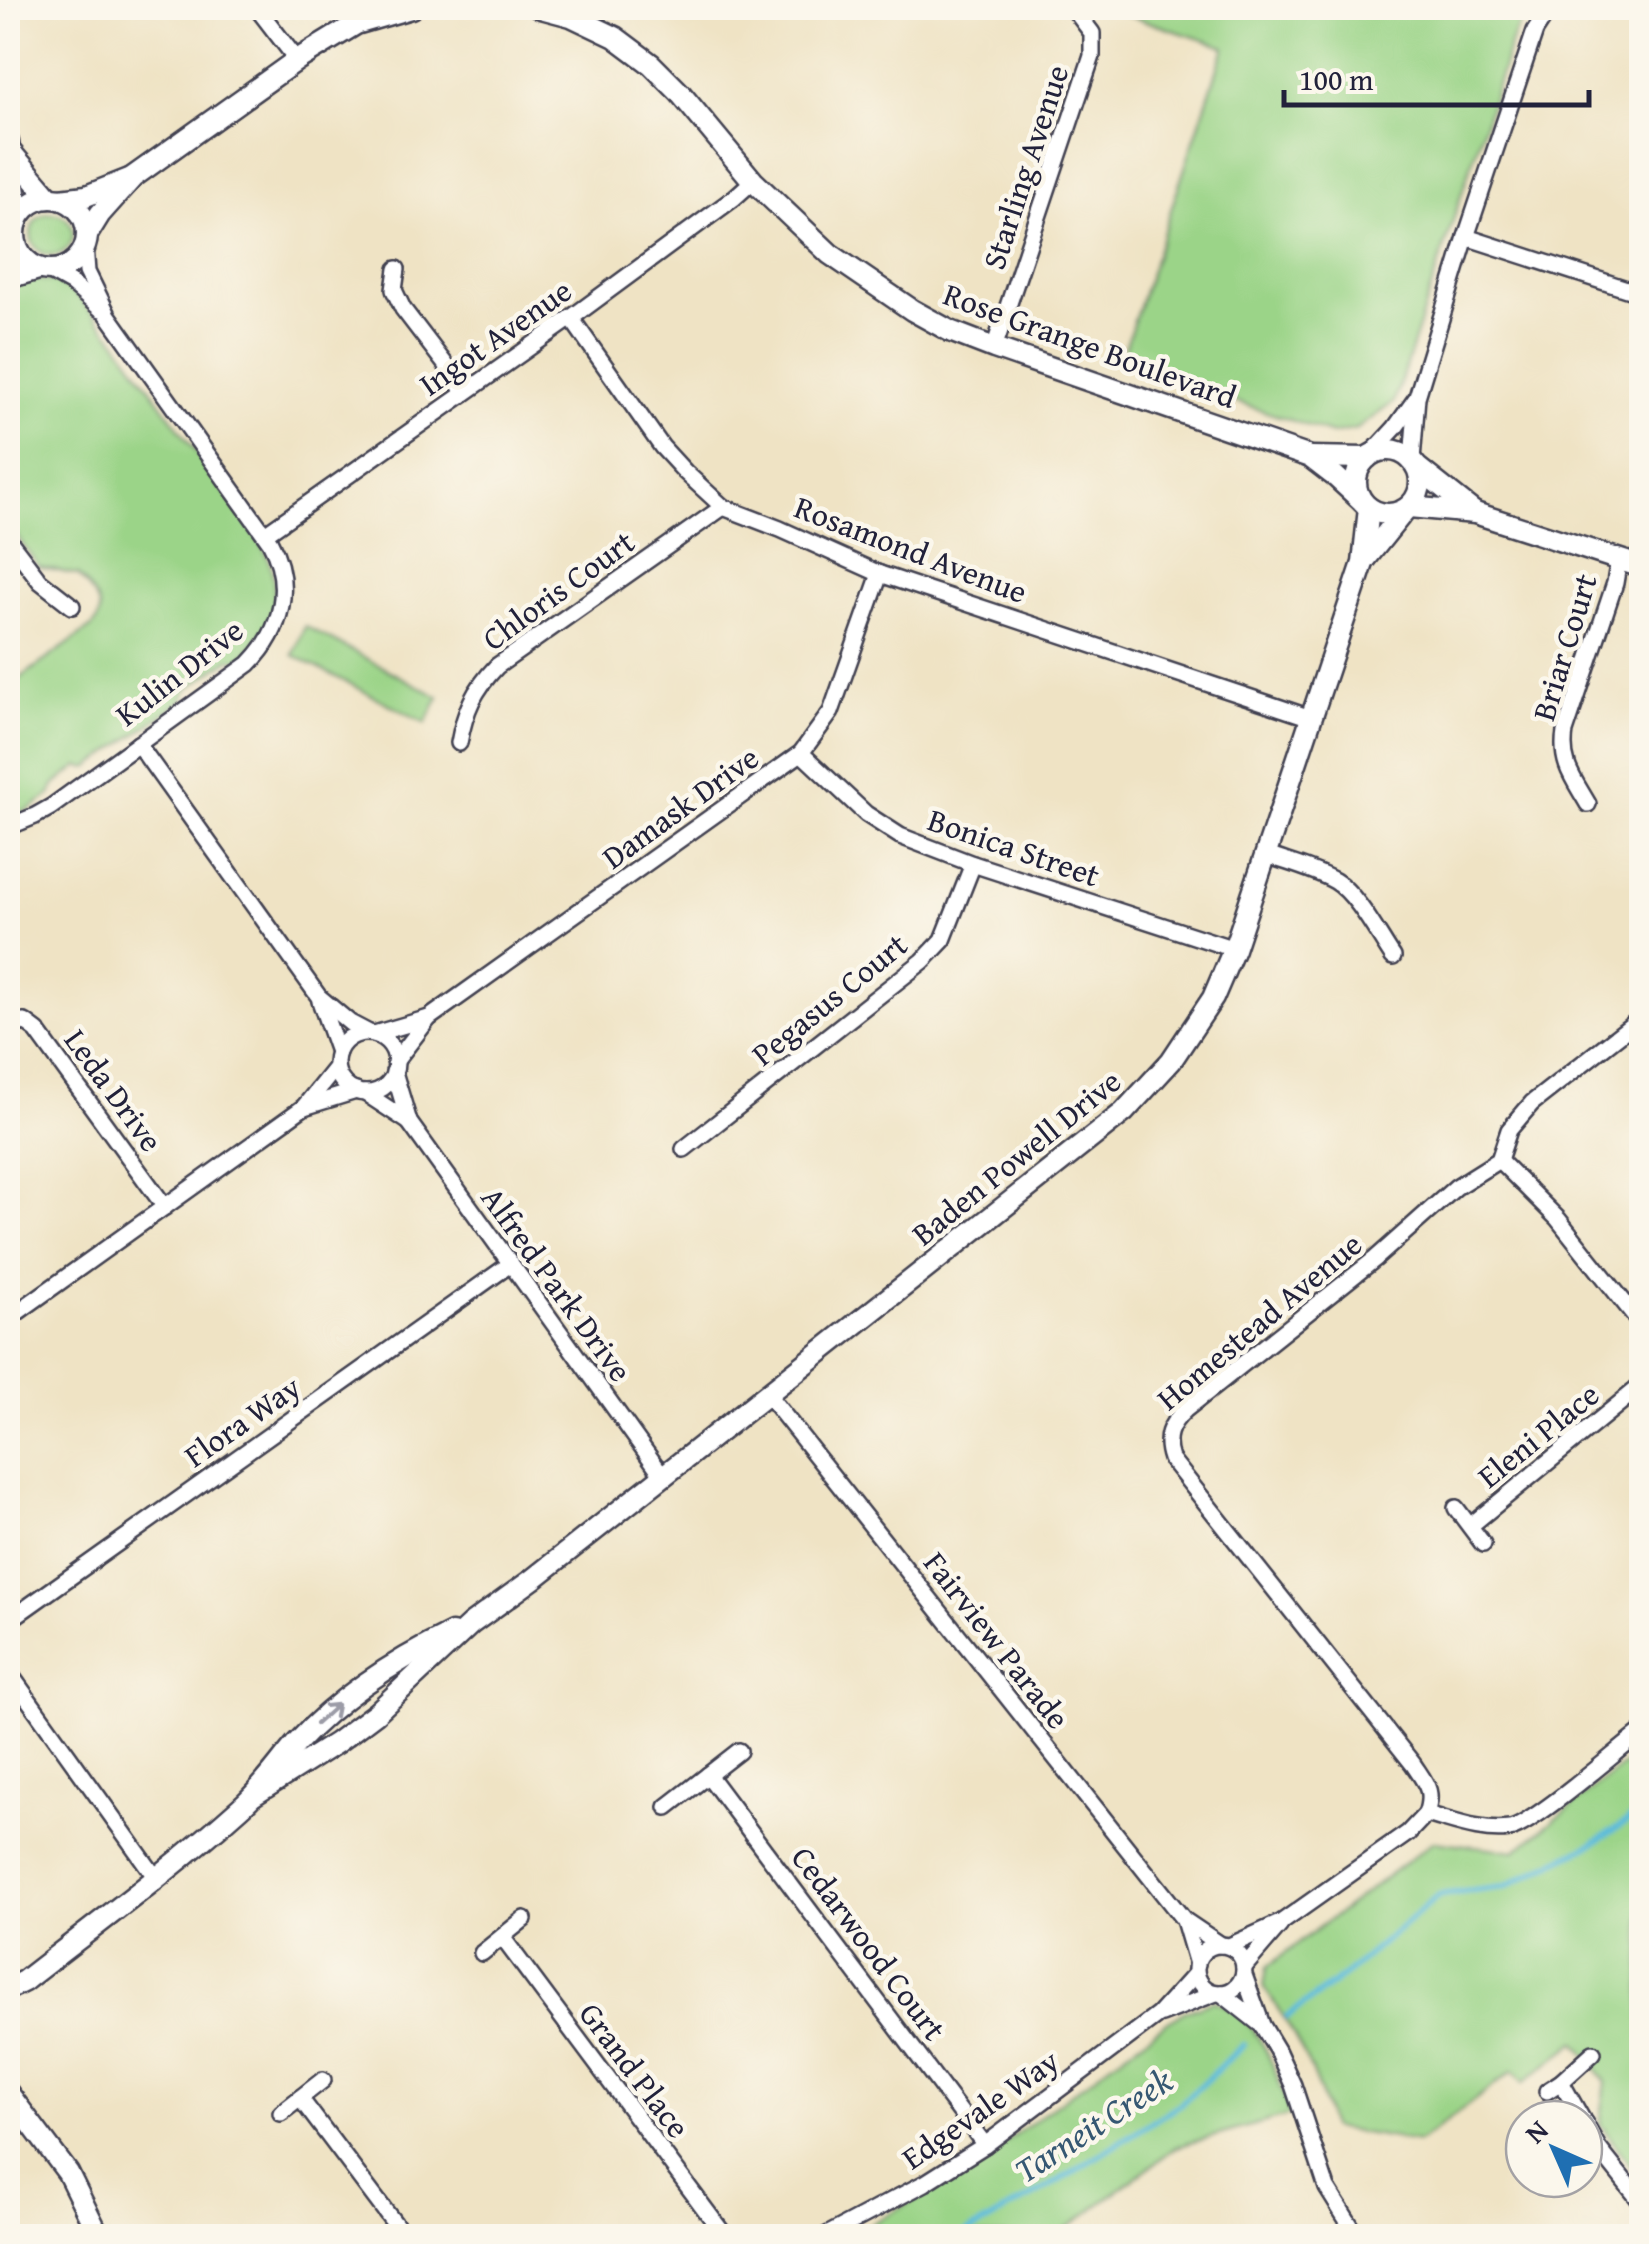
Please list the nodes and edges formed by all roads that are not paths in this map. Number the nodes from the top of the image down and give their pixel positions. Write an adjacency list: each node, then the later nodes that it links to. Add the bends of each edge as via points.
1 (257, 8): 6 (street)
2 (411, 8): 6 (street, via 356,24)
3 (541, 8): 9 (street, Rose Grange Boulevard, via 616,37 651,64)
4 (1073, 8): 20 (street, Starling Avenue, via 1092,33 1092,56)
5 (1550, 8): 12 (street, via 1535,32)
6 (297, 60): 8 (street)
7 (8, 146): 10 (street); 11 (street)
8 (133, 177): 10 (street, via 86,196); 13 (street)
9 (753, 180): 19 (street, Ingot Avenue); 20 (street, Rose Grange Boulevard, via 830,254 912,310)
10 (55, 199): 11 (street, via 30,205); 13 (street, via 80,212)
11 (13, 232): 15 (street, via 20,253)
12 (1466, 237): 17 (street); 22 (street)
13 (86, 240): 15 (street, via 70,264); 18 (street, Kulin Drive, via 87,272)
14 (397, 269): 21 (street, via 394,290 403,309)
15 (43, 270): 16 (street); 18 (street, Kulin Drive)
16 (8, 278)
17 (1642, 294)
18 (108, 315): 30 (street, Kulin Drive)
19 (571, 318): 21 (street, Ingot Avenue); 27 (street, Rosamond Avenue, via 662,447)
20 (994, 348): 24 (street, Rose Grange Boulevard)
21 (464, 393): 30 (street, Ingot Avenue)
22 (1417, 397): 23 (street); 25 (street)
23 (1368, 456): 24 (street, Rose Grange Boulevard); 25 (street, via 1396,450); 26 (street, via 1356,478)
24 (1310, 457): 26 (street, Rose Grange Boulevard)
25 (1415, 463): 28 (street, via 1421,484); 29 (street)
26 (1365, 505): 28 (street, via 1383,514); 33 (street, Baden Powell Drive)
27 (723, 506): 35 (street, Rosamond Avenue); 38 (street, Chloris Court, via 497,666 476,688)
28 (1407, 508): 29 (street); 33 (street, Baden Powell Drive)
29 (1475, 513): 32 (street)
30 (265, 534): 39 (street, Kulin Drive, via 283,588 269,640 250,664)
31 (8, 539): 36 (street, via 29,569)
32 (1620, 559): 34 (street); 41 (street, Briar Court, via 1562,748)
33 (1363, 562): 37 (street, Baden Powell Drive)
34 (1642, 567)
35 (880, 574): 37 (street, Rosamond Avenue); 40 (street, Damask Drive, via 830,712)
36 (72, 606)
37 (1311, 718): 43 (street, Baden Powell Drive)
38 (458, 743)
39 (138, 744): 42 (street, Kulin Drive, via 51,806); 47 (street)
40 (801, 754): 44 (street, Bonica Street, via 900,836); 49 (street, Damask Drive)
41 (1588, 804)
42 (8, 826)
43 (1266, 855): 45 (street, Baden Powell Drive); 46 (street, via 1339,882)
44 (973, 864): 45 (street, Bonica Street); 57 (street, Pegasus Court, via 943,940 923,961)
45 (1234, 949): 64 (street, Baden Powell Drive, via 1182,1045 1124,1112)
46 (1394, 957)
47 (319, 997): 51 (street); 52 (street)
48 (1642, 1017): 58 (street, via 1532,1103 1509,1130)
49 (429, 1018): 51 (street, Damask Drive); 53 (street, Damask Drive)
50 (8, 1022): 59 (street, Leda Drive, via 25,1022 37,1031)
51 (371, 1034): 52 (street, via 350,1038); 53 (street, via 389,1044)
52 (337, 1059): 54 (street, via 343,1082); 55 (street)
53 (395, 1067): 54 (street, via 383,1087); 56 (street, Alfred Park Drive)
54 (361, 1092): 55 (street); 56 (street, Alfred Park Drive)
55 (304, 1107): 59 (street)
56 (409, 1122): 60 (street, Alfred Park Drive)
57 (684, 1149)
58 (1499, 1160): 62 (street, via 1558,1219); 79 (street, Homestead Avenue, via 1456,1187 1185,1410 1168,1432 1171,1459 1421,1776 1429,1788)
59 (165, 1207): 61 (street)
60 (509, 1265): 65 (street, Alfred Park Drive); 69 (street, Flora Way)
61 (8, 1319)
62 (1642, 1325)
63 (1642, 1386): 67 (street, Eleni Place)
64 (768, 1395): 65 (street, Baden Powell Drive); 82 (street, Fairview Parade)
65 (663, 1476): 70 (street, Baden Powell Drive)
66 (1456, 1508): 67 (street, Eleni Place)
67 (1470, 1526): 68 (street, Eleni Place)
68 (1483, 1544)
69 (8, 1621)
70 (472, 1624): 72 (street, Baden Powell Drive); 73 (street, Baden Powell Drive)
71 (8, 1672): 80 (street)
72 (357, 1689): 73 (street); 77 (street, Baden Powell Drive, one-way to 72, via 297,1743)
73 (376, 1713): 77 (street, Baden Powell Drive)
74 (1642, 1732): 79 (street, via 1513,1828 1480,1829)
75 (740, 1751): 76 (street)
76 (708, 1775): 78 (street); 102 (street, Cedarwood Court)
77 (254, 1795): 80 (street, Baden Powell Drive)
78 (667, 1807)
79 (1426, 1814): 83 (street)
80 (156, 1878): 89 (street, Baden Powell Drive)
81 (524, 1919): 84 (street)
82 (1184, 1920): 85 (street, Fairview Parade); 87 (street, Fairview Parade)
83 (1282, 1922): 85 (street); 88 (street)
84 (502, 1937): 86 (street); 107 (street, Grand Place)
85 (1225, 1946): 87 (street, via 1205,1950); 88 (street, via 1239,1954)
86 (482, 1953)
87 (1196, 1968): 90 (street, via 1203,1986); 92 (street, Edgevale Way)
88 (1244, 1971): 90 (street, via 1235,1988); 93 (street)
89 (16, 1985): 91 (street, Baden Powell Drive)
90 (1218, 1993): 92 (street, Edgevale Way); 93 (street)
91 (8, 2002)
92 (1158, 2016): 102 (street, Edgevale Way)
93 (1262, 2026): 109 (street, via 1293,2085 1327,2188)
94 (1593, 2053): 96 (street)
95 (322, 2080): 99 (street)
96 (1561, 2082): 97 (street); 100 (street)
97 (1547, 2091)
98 (8, 2093): 105 (street, via 68,2174)
99 (300, 2098): 101 (street); 106 (street)
100 (1571, 2099)
101 (280, 2113)
102 (985, 2145): 108 (street, Edgevale Way)
103 (1604, 2155): 104 (street)
104 (1642, 2202)
105 (99, 2236)
106 (404, 2236)
107 (725, 2236)
108 (825, 2236)
109 (1357, 2236)

